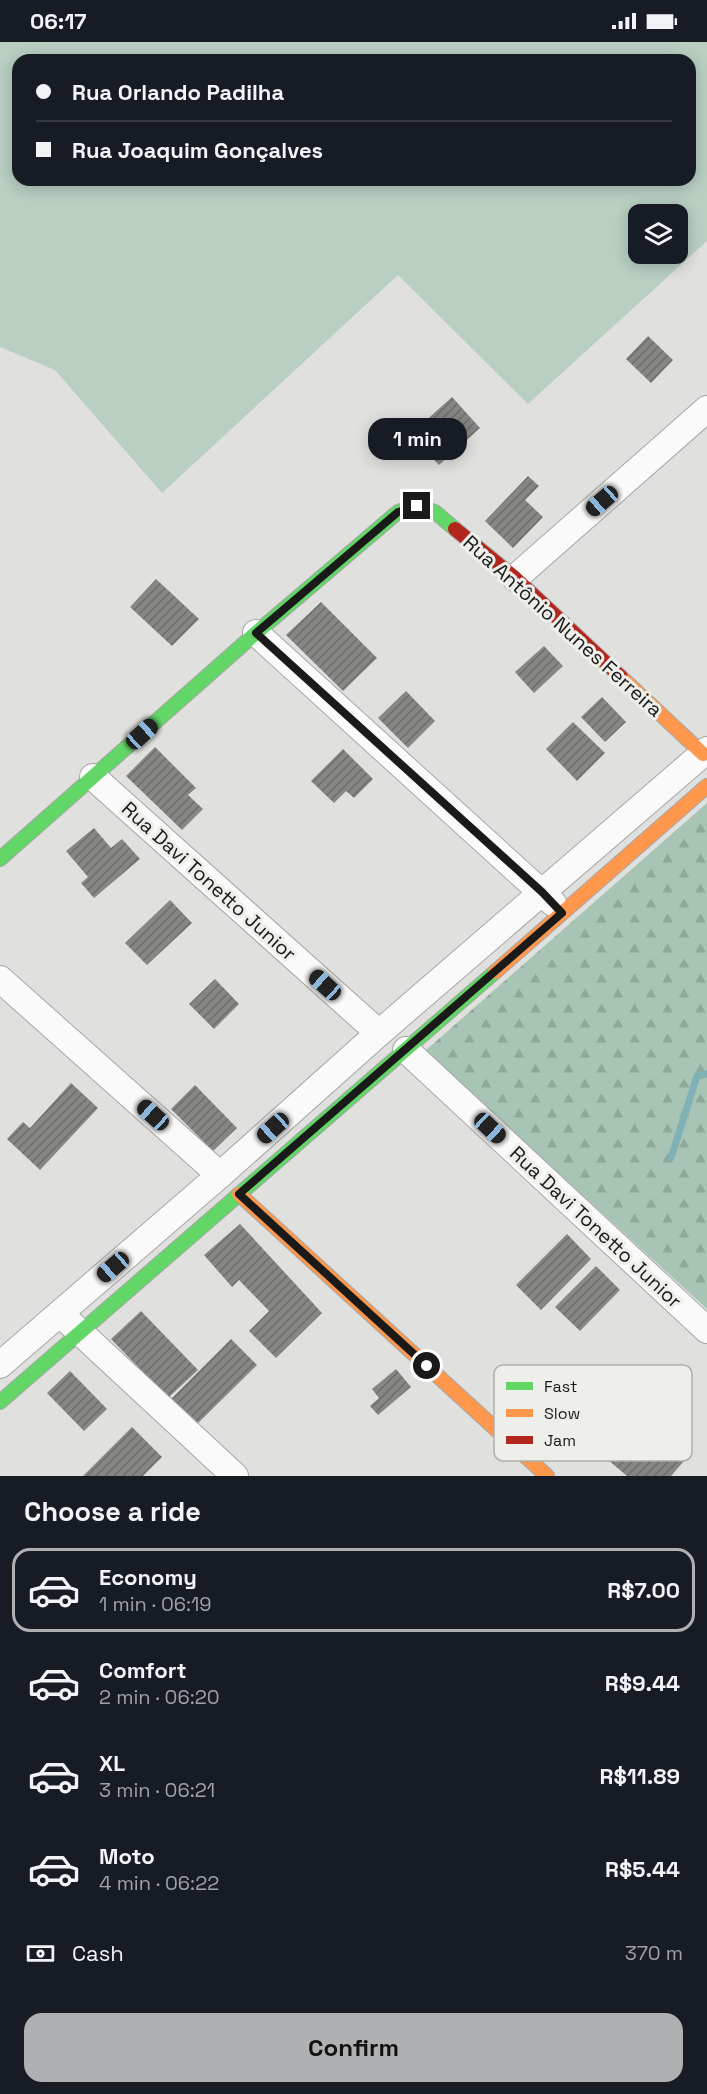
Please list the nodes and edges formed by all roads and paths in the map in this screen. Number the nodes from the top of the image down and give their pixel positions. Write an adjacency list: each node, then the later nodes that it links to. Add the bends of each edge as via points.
1 (707, 409): 2 (street)
2 (515, 578): 3 (street, Rua Antônio Nunes Ferreira, via 435,512 417,506 398,512); 4 (street, Rua Antônio Nunes Ferreira)
3 (256, 633): 5 (street); 8 (street)
4 (705, 752): 8 (street)
5 (93, 777): 7 (street); 11 (street, Rua Davi Tonetto Junior)
6 (707, 786): 9 (street)
7 (0, 860)
8 (542, 892): 9 (street); 11 (street)
9 (562, 913): 12 (street)
10 (0, 979): 13 (street)
11 (379, 1033): 13 (street)
12 (406, 1050): 14 (street); 16 (street, Rua Davi Tonetto Junior)
13 (220, 1175): 15 (street)
14 (239, 1194): 17 (street); 20 (street)
15 (60, 1312): 17 (street); 18 (street)
16 (707, 1330)
17 (80, 1332): 19 (street); 22 (street)
18 (0, 1365)
19 (0, 1402)
20 (494, 1427)
21 (531, 1461): 23 (street)
22 (235, 1476)
23 (547, 1476)

